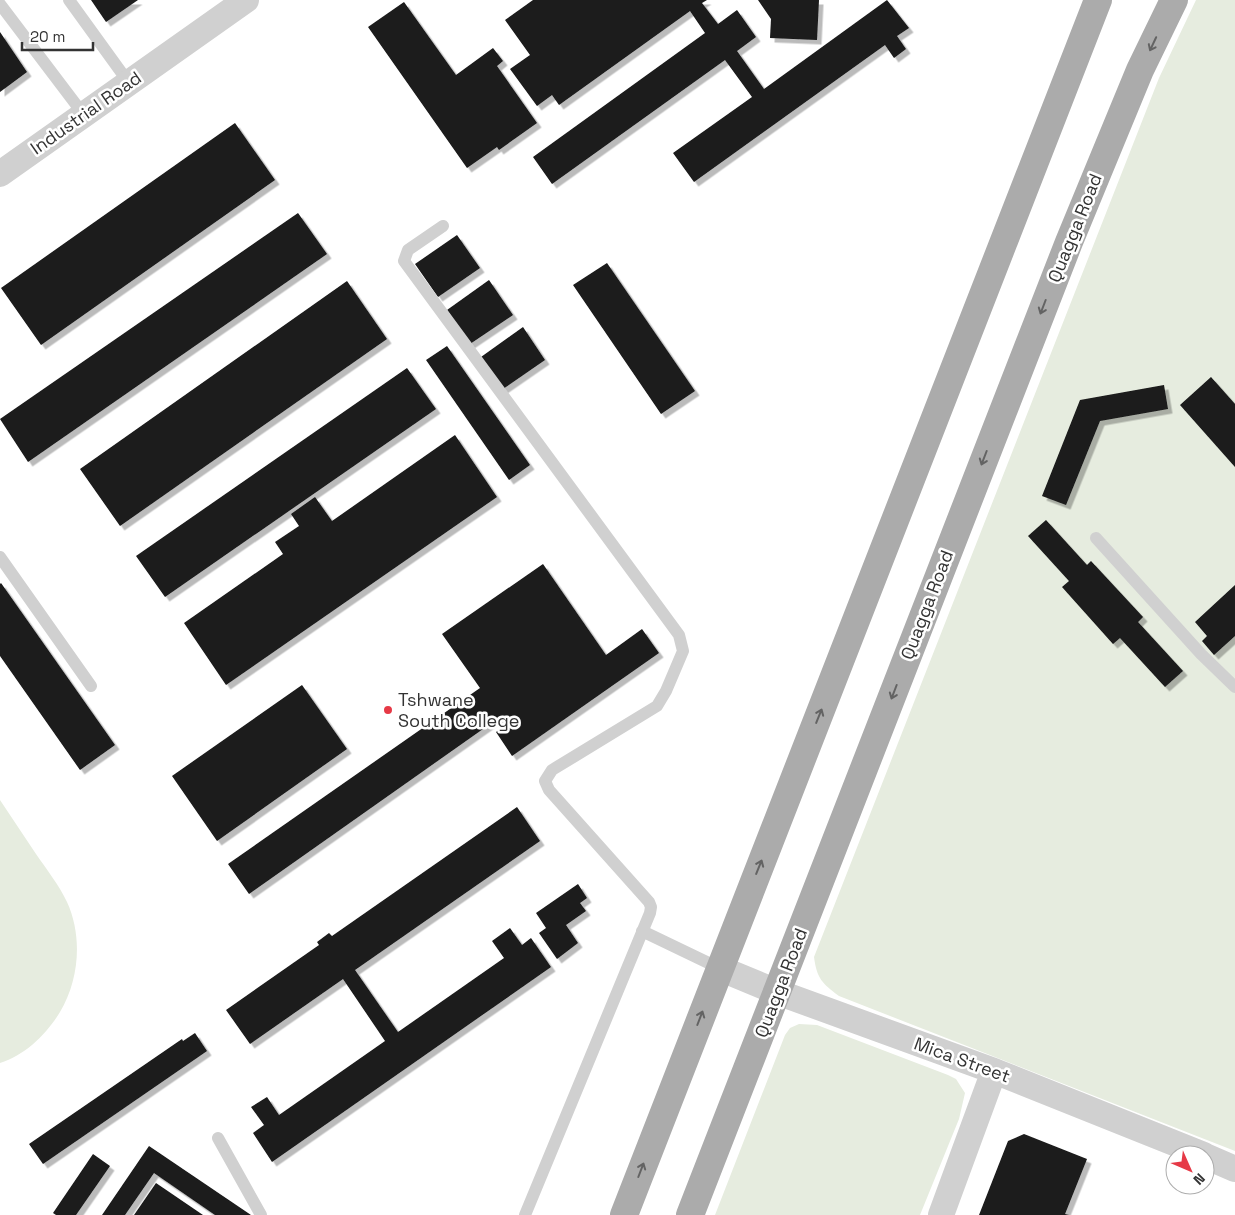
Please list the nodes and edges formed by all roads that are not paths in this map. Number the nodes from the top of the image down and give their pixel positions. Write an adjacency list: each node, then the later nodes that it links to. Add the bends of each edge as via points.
1 (69, 0): 6 (lane)
2 (246, 0): 6 (street, Industrial Road)
3 (1098, 0): 15 (main road, one-way to 3)
4 (1174, 0): 16 (main road, Quagga Road, one-way to 16, via 1140,70 1069,242)
5 (0, 4): 7 (lane)
6 (129, 83): 7 (street, Industrial Road)
7 (84, 114): 8 (street, Industrial Road)
8 (0, 174)
9 (443, 226): 14 (lane, via 408,250 404,261 679,635 683,651 657,706 552,770 545,781 549,790 649,902 650,913)
10 (1096, 538): 13 (lane)
11 (0, 556): 12 (lane)
12 (91, 686)
13 (1235, 687)
14 (642, 931): 15 (lane); 23 (lane)
15 (719, 968): 16 (street, Mica Street); 24 (main road, one-way to 15)
16 (778, 992): 17 (street, Mica Street); 25 (main road, Quagga Road)
17 (994, 1071): 19 (street, Mica Street); 26 (street)
18 (218, 1138): 22 (lane)
19 (1179, 1145)
20 (1215, 1160): 21 (street, Mica Street)
21 (1235, 1169)
22 (261, 1215)
23 (525, 1215)
24 (624, 1215)
25 (690, 1215)
26 (941, 1215)

